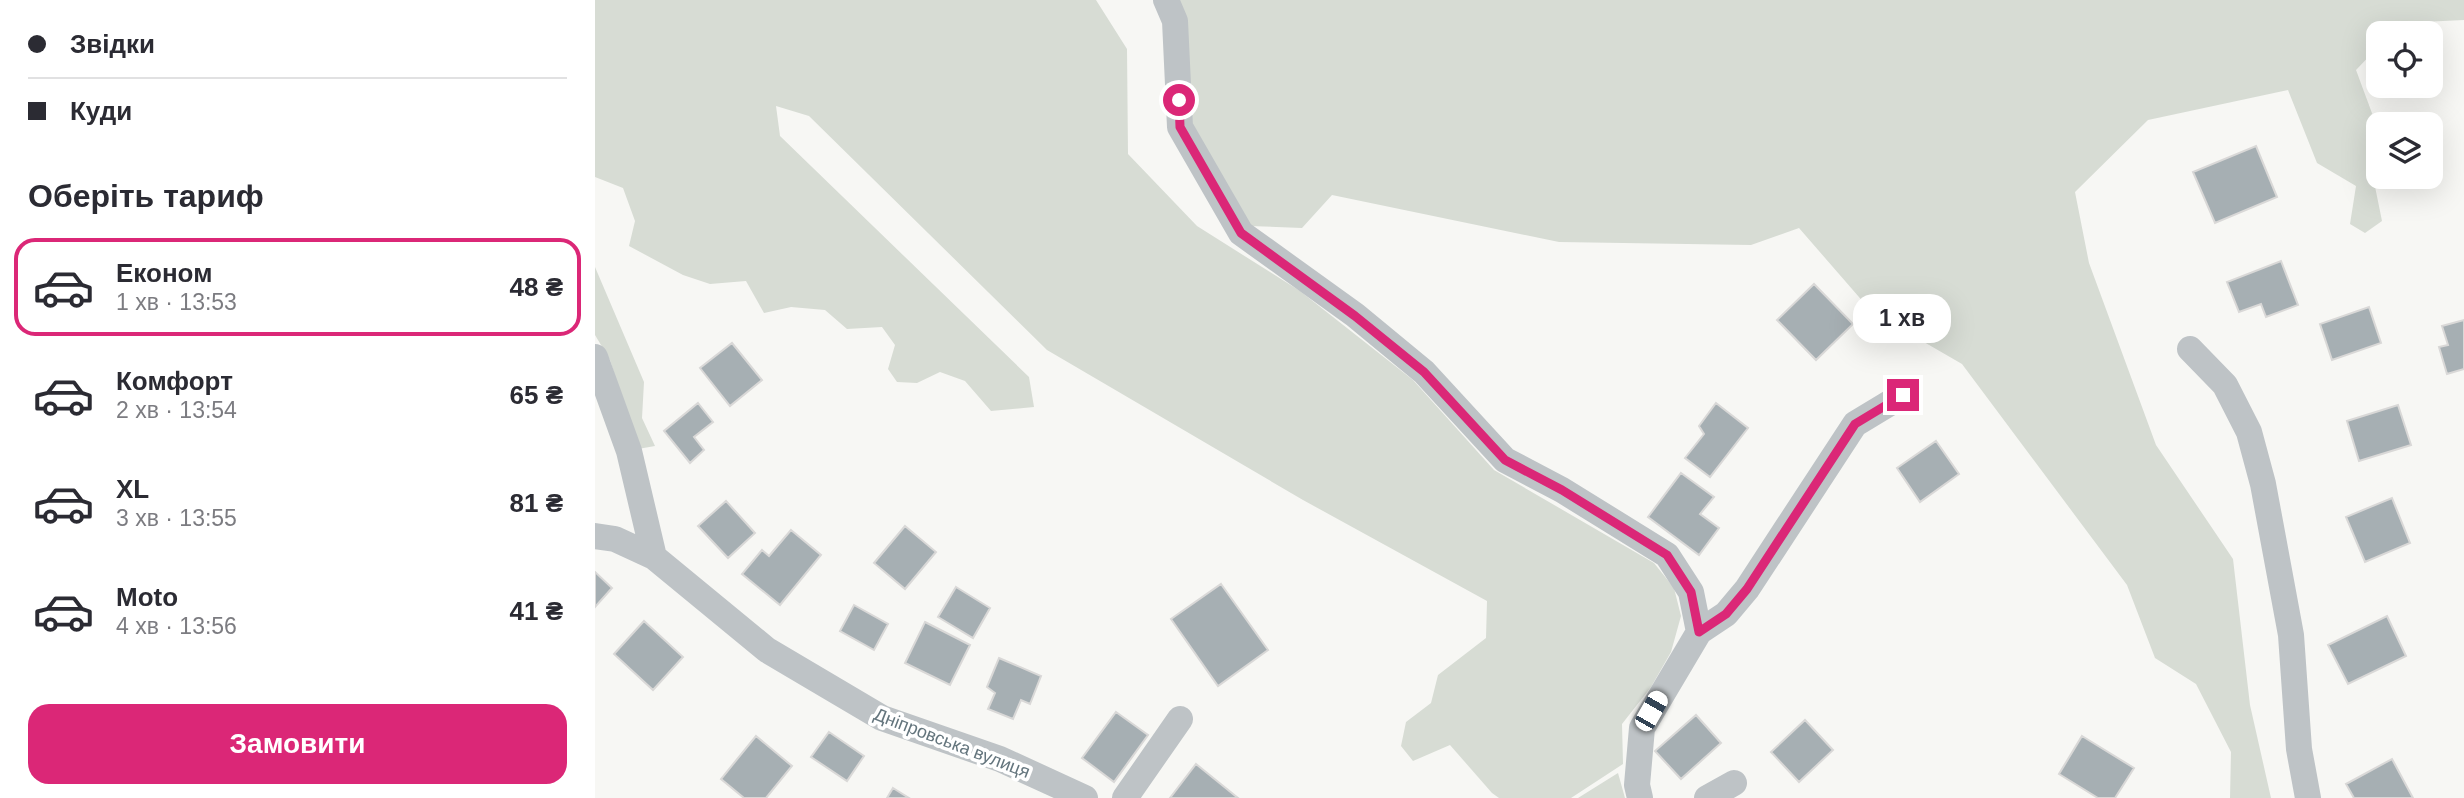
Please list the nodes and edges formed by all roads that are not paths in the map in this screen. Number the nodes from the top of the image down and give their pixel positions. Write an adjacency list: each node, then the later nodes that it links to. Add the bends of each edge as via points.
1 (1165, 0): 7 (street, via 1175,20 1180,127 1241,233 1424,372 1505,460 1667,555 1691,592)
2 (2190, 349): 14 (street, via 2225,385 2249,432 2263,484 2291,635 2299,749)
3 (595, 357): 6 (street, via 629,451)
4 (1903, 395): 7 (street, via 1855,424 1747,589 1726,614)
5 (595, 536): 6 (street, Дніпровська вулиця, via 615,539)
6 (654, 557): 10 (street, Дніпровська вулиця, via 767,650 882,718 1000,759)
7 (1699, 632): 12 (street, via 1642,728)
8 (1180, 719): 11 (street)
9 (1734, 783): 13 (street)
10 (1085, 798)
11 (1125, 798)
12 (1640, 798)
13 (1707, 798)
14 (2308, 798)

